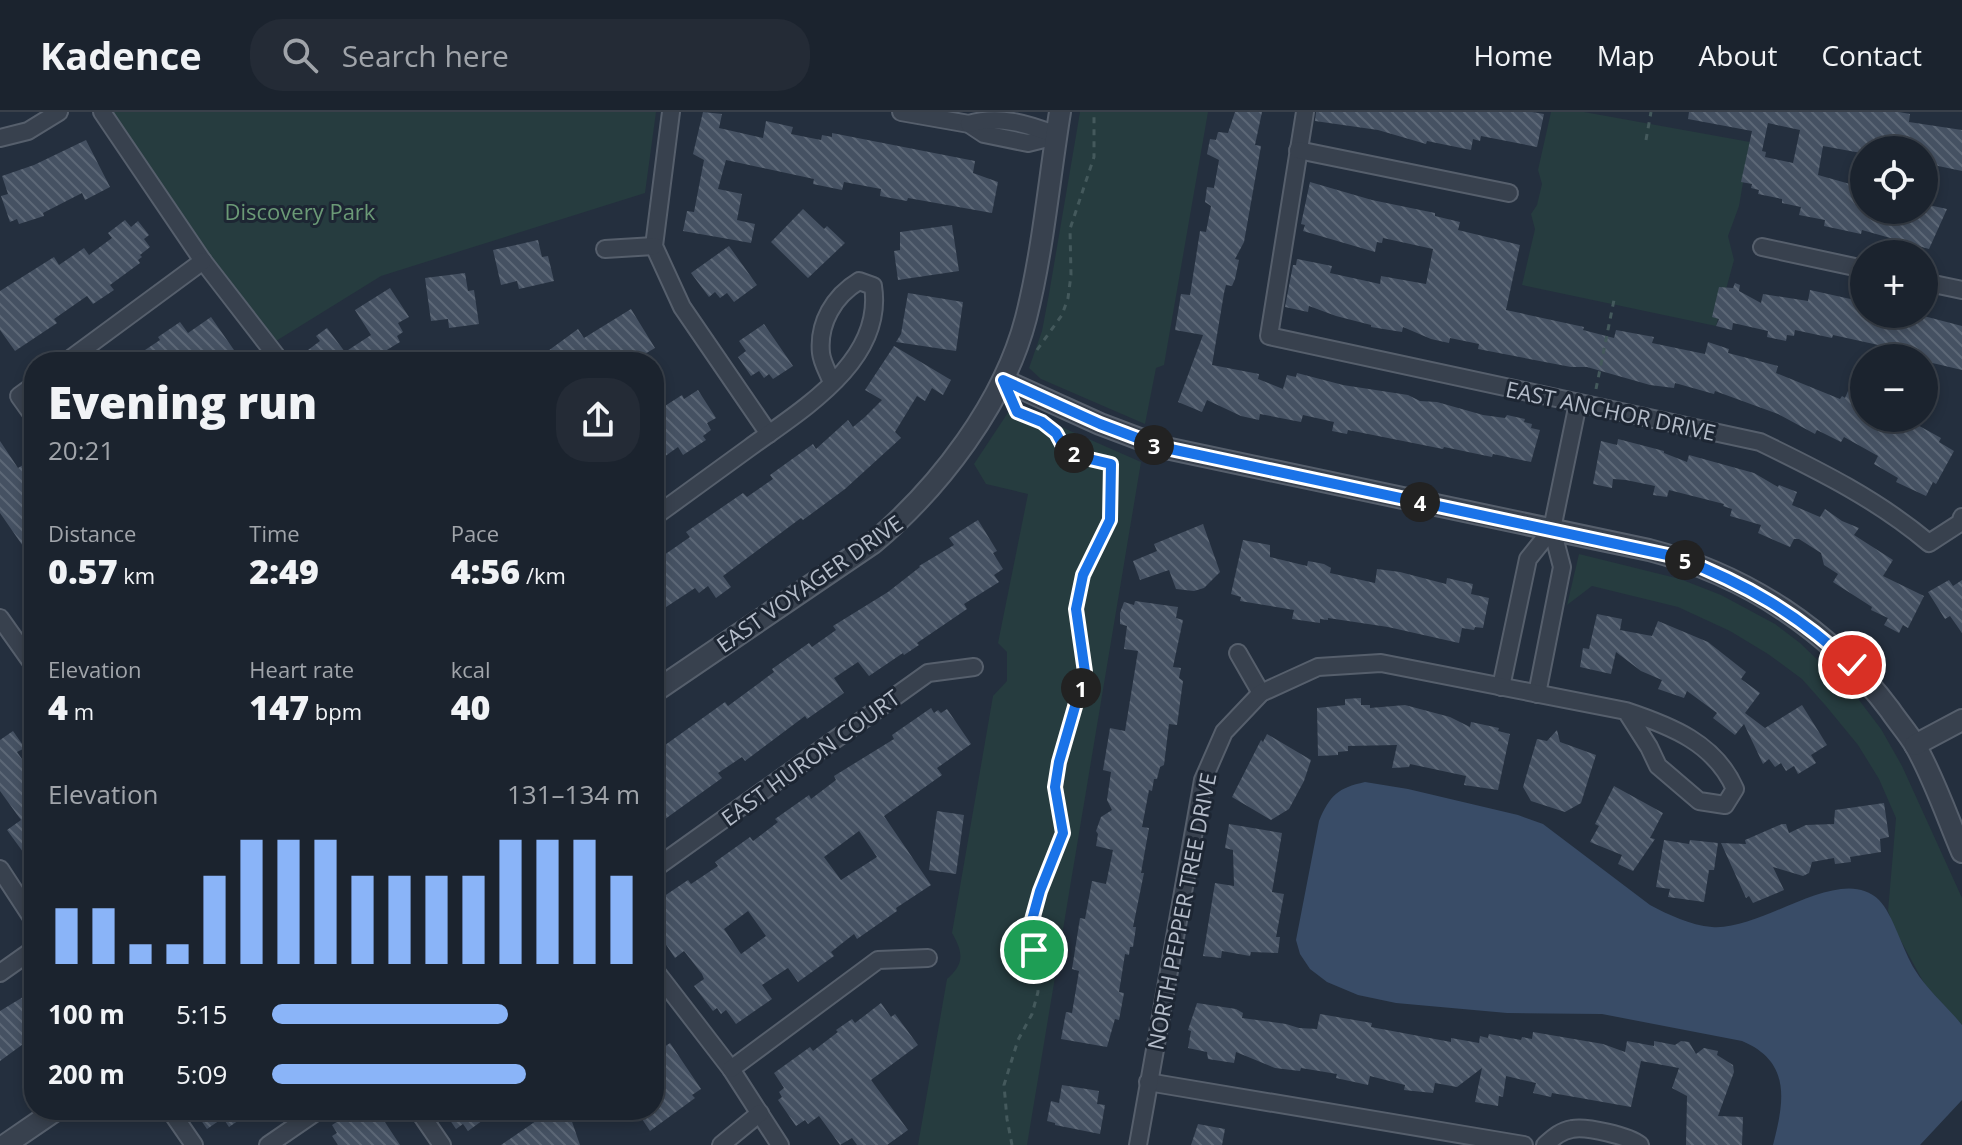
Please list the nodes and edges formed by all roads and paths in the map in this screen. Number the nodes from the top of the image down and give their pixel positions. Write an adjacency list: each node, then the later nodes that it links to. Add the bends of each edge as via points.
1 (59, 112): 10 (street, via 28,131)
2 (102, 112): 17 (street)
3 (671, 112): 14 (street)
4 (901, 112): 9 (street, via 969,124 984,134 1028,143)
5 (1060, 112): 9 (street, EAST VOYAGER DRIVE)
6 (1094, 112): 24 (path, via 1094,157 1070,229 1068,298)
7 (1305, 112): 12 (street)
8 (1651, 112): 11 (path)
9 (1056, 136): 25 (street, EAST VOYAGER DRIVE, via 1032,293)
10 (0, 138)
11 (1646, 140)
12 (1298, 150): 13 (street); 28 (street, EAST ANCHOR DRIVE, via 1269,336)
13 (1509, 193)
14 (654, 246): 16 (street); 29 (street, via 682,307)
15 (1762, 247): 18 (street)
16 (605, 249)
17 (203, 261): 22 (street); 23 (street)
18 (1850, 266)
19 (1938, 285): 20 (street)
20 (1962, 290)
21 (1615, 295): 27 (path)
22 (80, 352)
23 (273, 352)
24 (1034, 356)
25 (1003, 380): 32 (street, via 1161,447); 37 (street, EAST VOYAGER DRIVE, via 951,465 903,519); 65 (path, via 1017,412 1042,422 1081,457 1111,464 1112,494 1110,520 1083,575 1076,609 1085,672 1055,787 1063,833 1032,920 1038,992 1004,1085)
26 (832, 383): 26 (street, via 856,355 872,321 873,286 859,281 843,291 823,322 821,355); 29 (street)
27 (1596, 389)
28 (1578, 403): 31 (street, EAST ANCHOR DRIVE, via 1760,442 1834,478 1897,516 1929,543); 32 (street)
29 (769, 434): 30 (street)
30 (664, 510)
31 (1962, 517)
32 (1552, 529): 38 (street, via 1528,559); 40 (street, via 1562,567); 43 (street, via 1677,557 1776,603 1852,665)
33 (0, 618): 34 (street)
34 (24, 652)
35 (1238, 653): 39 (street)
36 (974, 667): 45 (street, EAST HURON COURT, via 928,673)
37 (664, 685)
38 (1501, 687): 39 (street, via 1381,663 1318,667); 40 (street)
39 (1261, 693): 53 (street, NORTH PEPPER TREE DRIVE, via 1224,732 1203,780)
40 (1537, 694): 41 (street)
41 (1626, 711): 41 (street, via 1658,766 1699,801 1725,805 1735,789 1728,772 1706,748 1665,724)
42 (1962, 720): 43 (street)
43 (1915, 745): 44 (street)
44 (1962, 852)
45 (664, 862)
46 (0, 869): 47 (street)
47 (24, 906)
48 (24, 956): 50 (street)
49 (928, 958): 52 (street, via 878,960)
50 (0, 973)
51 (664, 982): 52 (street)
52 (731, 1069): 54 (street)
53 (1148, 1082): 66 (street, NORTH PEPPER TREE DRIVE); 67 (street)
54 (760, 1113): 63 (street); 64 (street)
55 (41, 1120): 59 (street)
56 (177, 1120): 60 (street)
57 (304, 1120): 61 (street)
58 (425, 1120): 62 (street)
59 (5, 1145)
60 (194, 1145)
61 (268, 1145)
62 (442, 1145)
63 (721, 1145)
64 (780, 1145)
65 (1012, 1145)
66 (1138, 1145)
67 (1524, 1145)
68 (1545, 1145): 69 (street, via 1558,1133 1575,1128)
69 (1640, 1145)

